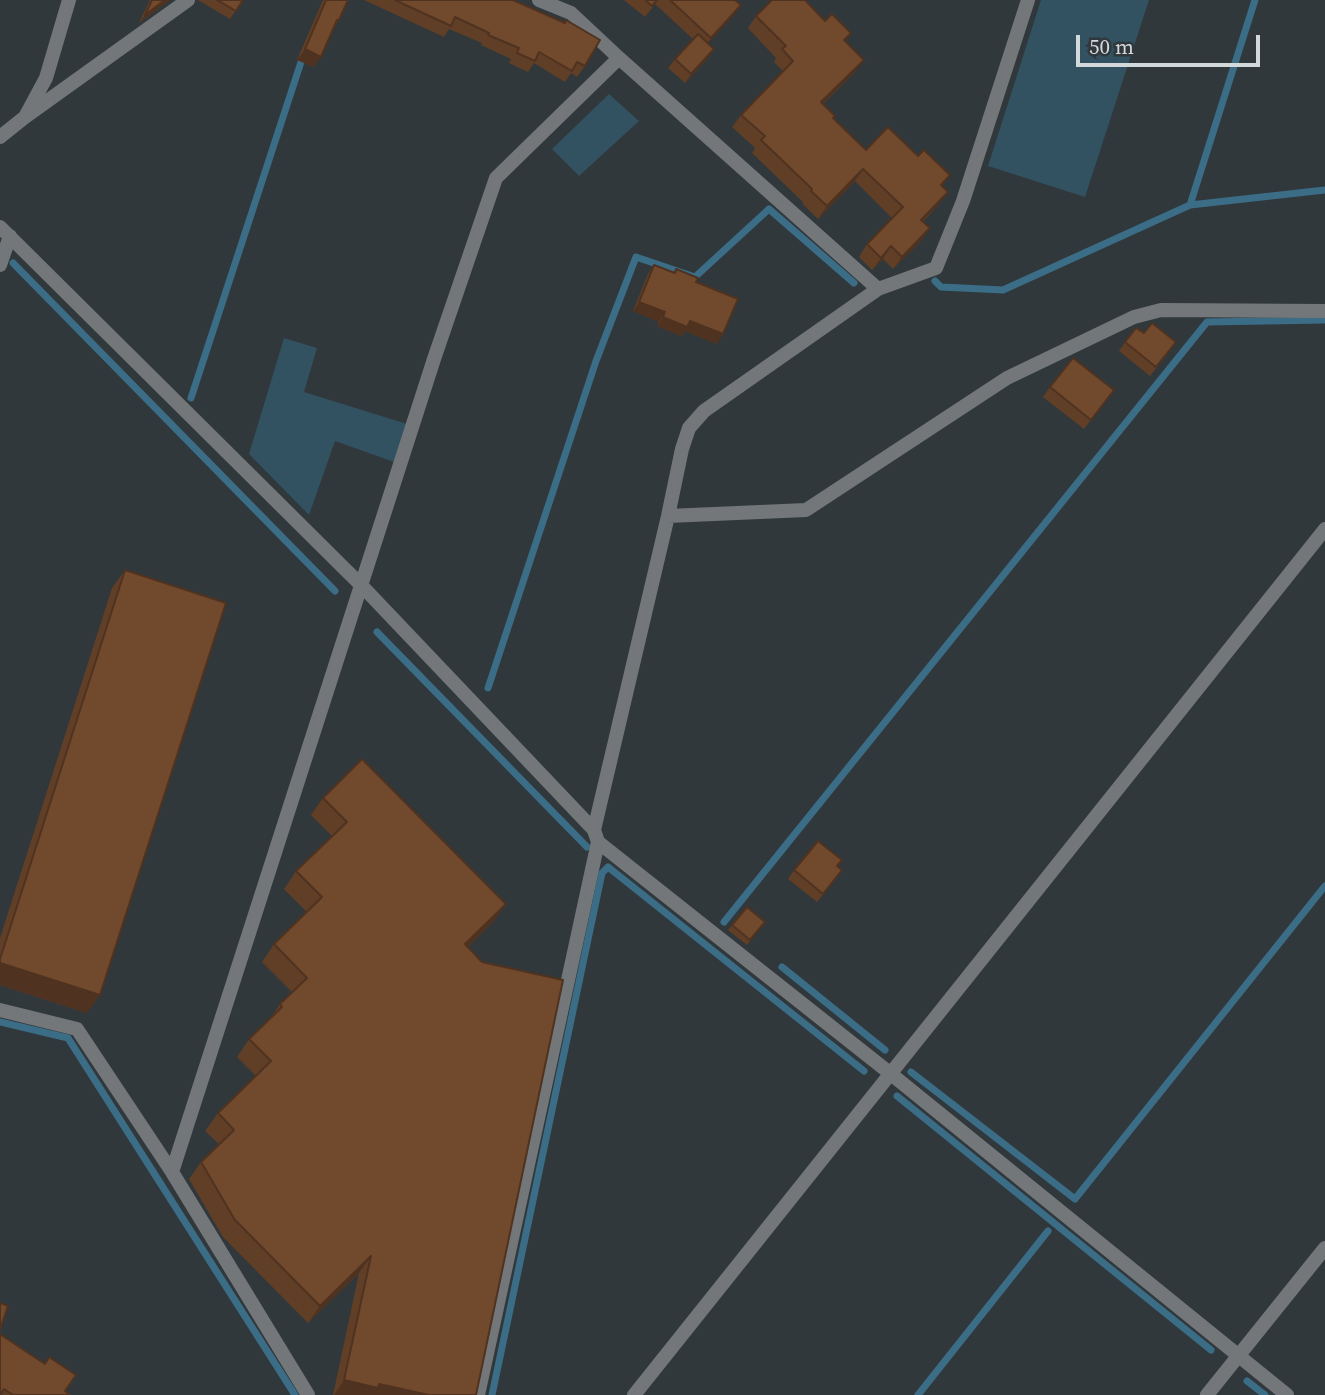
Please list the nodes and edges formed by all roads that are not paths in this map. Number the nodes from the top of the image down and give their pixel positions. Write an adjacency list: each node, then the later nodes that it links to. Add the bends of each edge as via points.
1 (69, 0): 7 (street, via 46,78)
2 (188, 0): 7 (street)
3 (539, 0): 5 (street)
4 (1028, 0): 11 (street, via 963,201 936,268)
5 (573, 6): 6 (street)
6 (619, 58): 11 (street); 15 (street, via 496,178)
7 (25, 117): 8 (street)
8 (0, 137)
9 (5, 231): 10 (street); 15 (street)
10 (0, 265)
11 (878, 289): 13 (street, via 704,411 688,428)
12 (1325, 311): 13 (street, via 1161,310 1134,317 1007,378 806,510)
13 (668, 516): 16 (street)
14 (1325, 529): 18 (street)
15 (362, 586): 16 (street); 19 (street)
16 (596, 836): 18 (street); 23 (street)
17 (0, 1010): 19 (street, via 77,1029)
18 (891, 1074): 21 (street); 24 (street)
19 (172, 1172): 22 (street)
20 (1325, 1248): 21 (street)
21 (1239, 1356): 25 (street); 26 (street)
22 (308, 1395)
23 (478, 1395)
24 (634, 1395)
25 (1208, 1395)
26 (1287, 1395)

